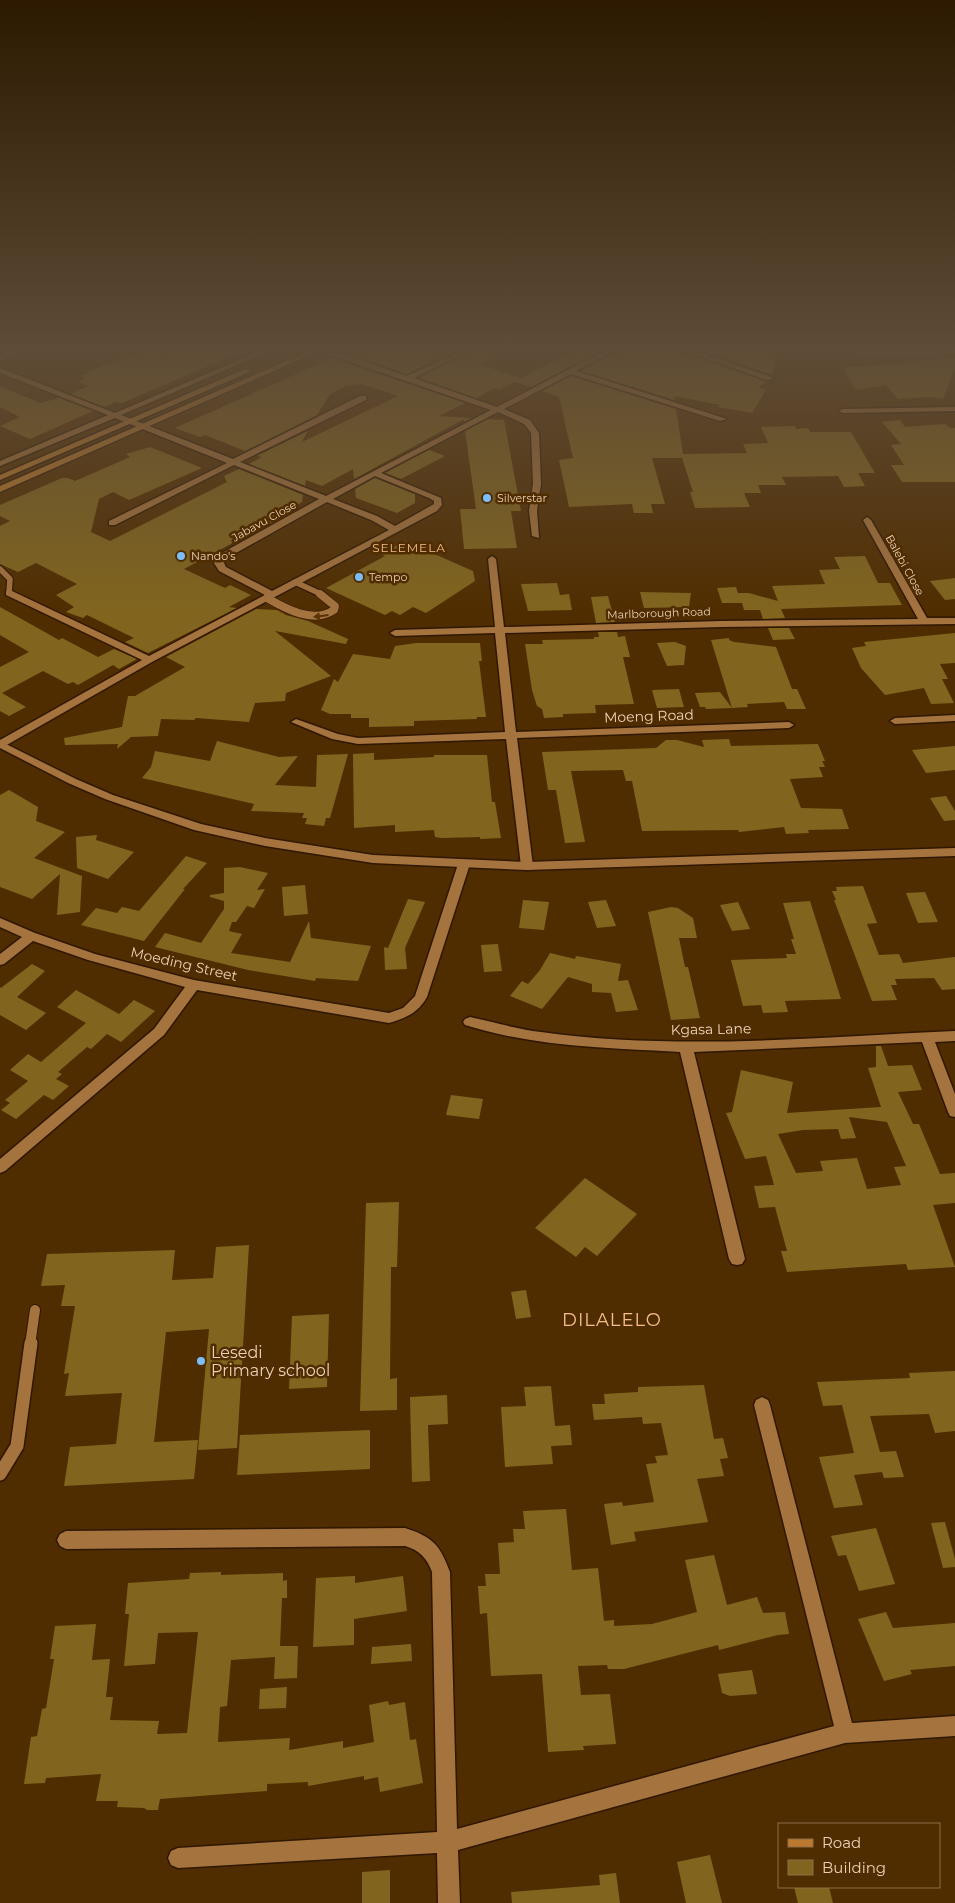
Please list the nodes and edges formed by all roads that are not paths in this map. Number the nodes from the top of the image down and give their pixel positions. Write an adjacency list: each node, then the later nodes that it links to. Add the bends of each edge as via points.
1 (62, 437): 9 (street)
2 (93, 437): 11 (main road)
3 (118, 437): 12 (main road)
4 (168, 437): 8 (street)
5 (285, 437): 8 (street)
6 (444, 437): 10 (street)
7 (535, 437): 17 (street, via 537,475 533,511)
8 (232, 463): 13 (street); 15 (street)
9 (0, 464)
10 (374, 474): 13 (street); 16 (street, via 438,500 434,509)
11 (0, 478)
12 (0, 489)
13 (326, 499): 16 (street); 22 (street, Jabavu Close, via 223,556 219,562 222,569)
14 (867, 520): 23 (street, Balebi Close)
15 (112, 523)
16 (394, 528): 20 (street)
17 (536, 536)
18 (492, 559): 25 (street)
19 (0, 569): 21 (lane, via 10,579)
20 (296, 582): 22 (street); 22 (lane, one-way to 22, via 324,596 335,606 334,610 327,616 314,617 284,607)
21 (9, 593): 27 (street)
22 (270, 596): 27 (street)
23 (924, 621): 24 (street, Marlborough Road); 25 (street, Marlborough Road)
24 (955, 621)
25 (499, 631): 26 (street, Marlborough Road); 32 (street)
26 (395, 633)
27 (149, 660): 33 (street)
28 (955, 718): 29 (street)
29 (895, 721)
30 (296, 722): 32 (street, Moeng Road, via 336,737 358,740)
31 (788, 725): 32 (street, Moeng Road)
32 (510, 735): 36 (street)
33 (0, 744): 35 (street, via 109,797 198,827 342,856)
34 (954, 855): 36 (street)
35 (464, 864): 36 (street); 40 (street, Moeding Street, via 421,997 416,1006 403,1014 389,1018 367,1015)
36 (527, 866)
37 (0, 922): 38 (street, Moeding Street)
38 (32, 936): 39 (street); 40 (street, Moeding Street, via 92,957)
39 (0, 961)
40 (194, 984): 46 (street, via 159,1032)
41 (470, 1022): 44 (street, Kgasa Lane, via 539,1038)
42 (955, 1036): 43 (street, Kgasa Lane)
43 (926, 1037): 44 (street, Kgasa Lane); 45 (street)
44 (686, 1047): 47 (street)
45 (955, 1112)
46 (0, 1167)
47 (738, 1260)
48 (35, 1310): 50 (lane, via 17,1446)
49 (762, 1405): 53 (street)
50 (0, 1474)
51 (66, 1540): 54 (street, via 405,1537 423,1542 435,1555 441,1572)
52 (955, 1726): 53 (street)
53 (845, 1733): 54 (street)
54 (448, 1842): 55 (street); 56 (street)
55 (178, 1858)
56 (449, 1903)

